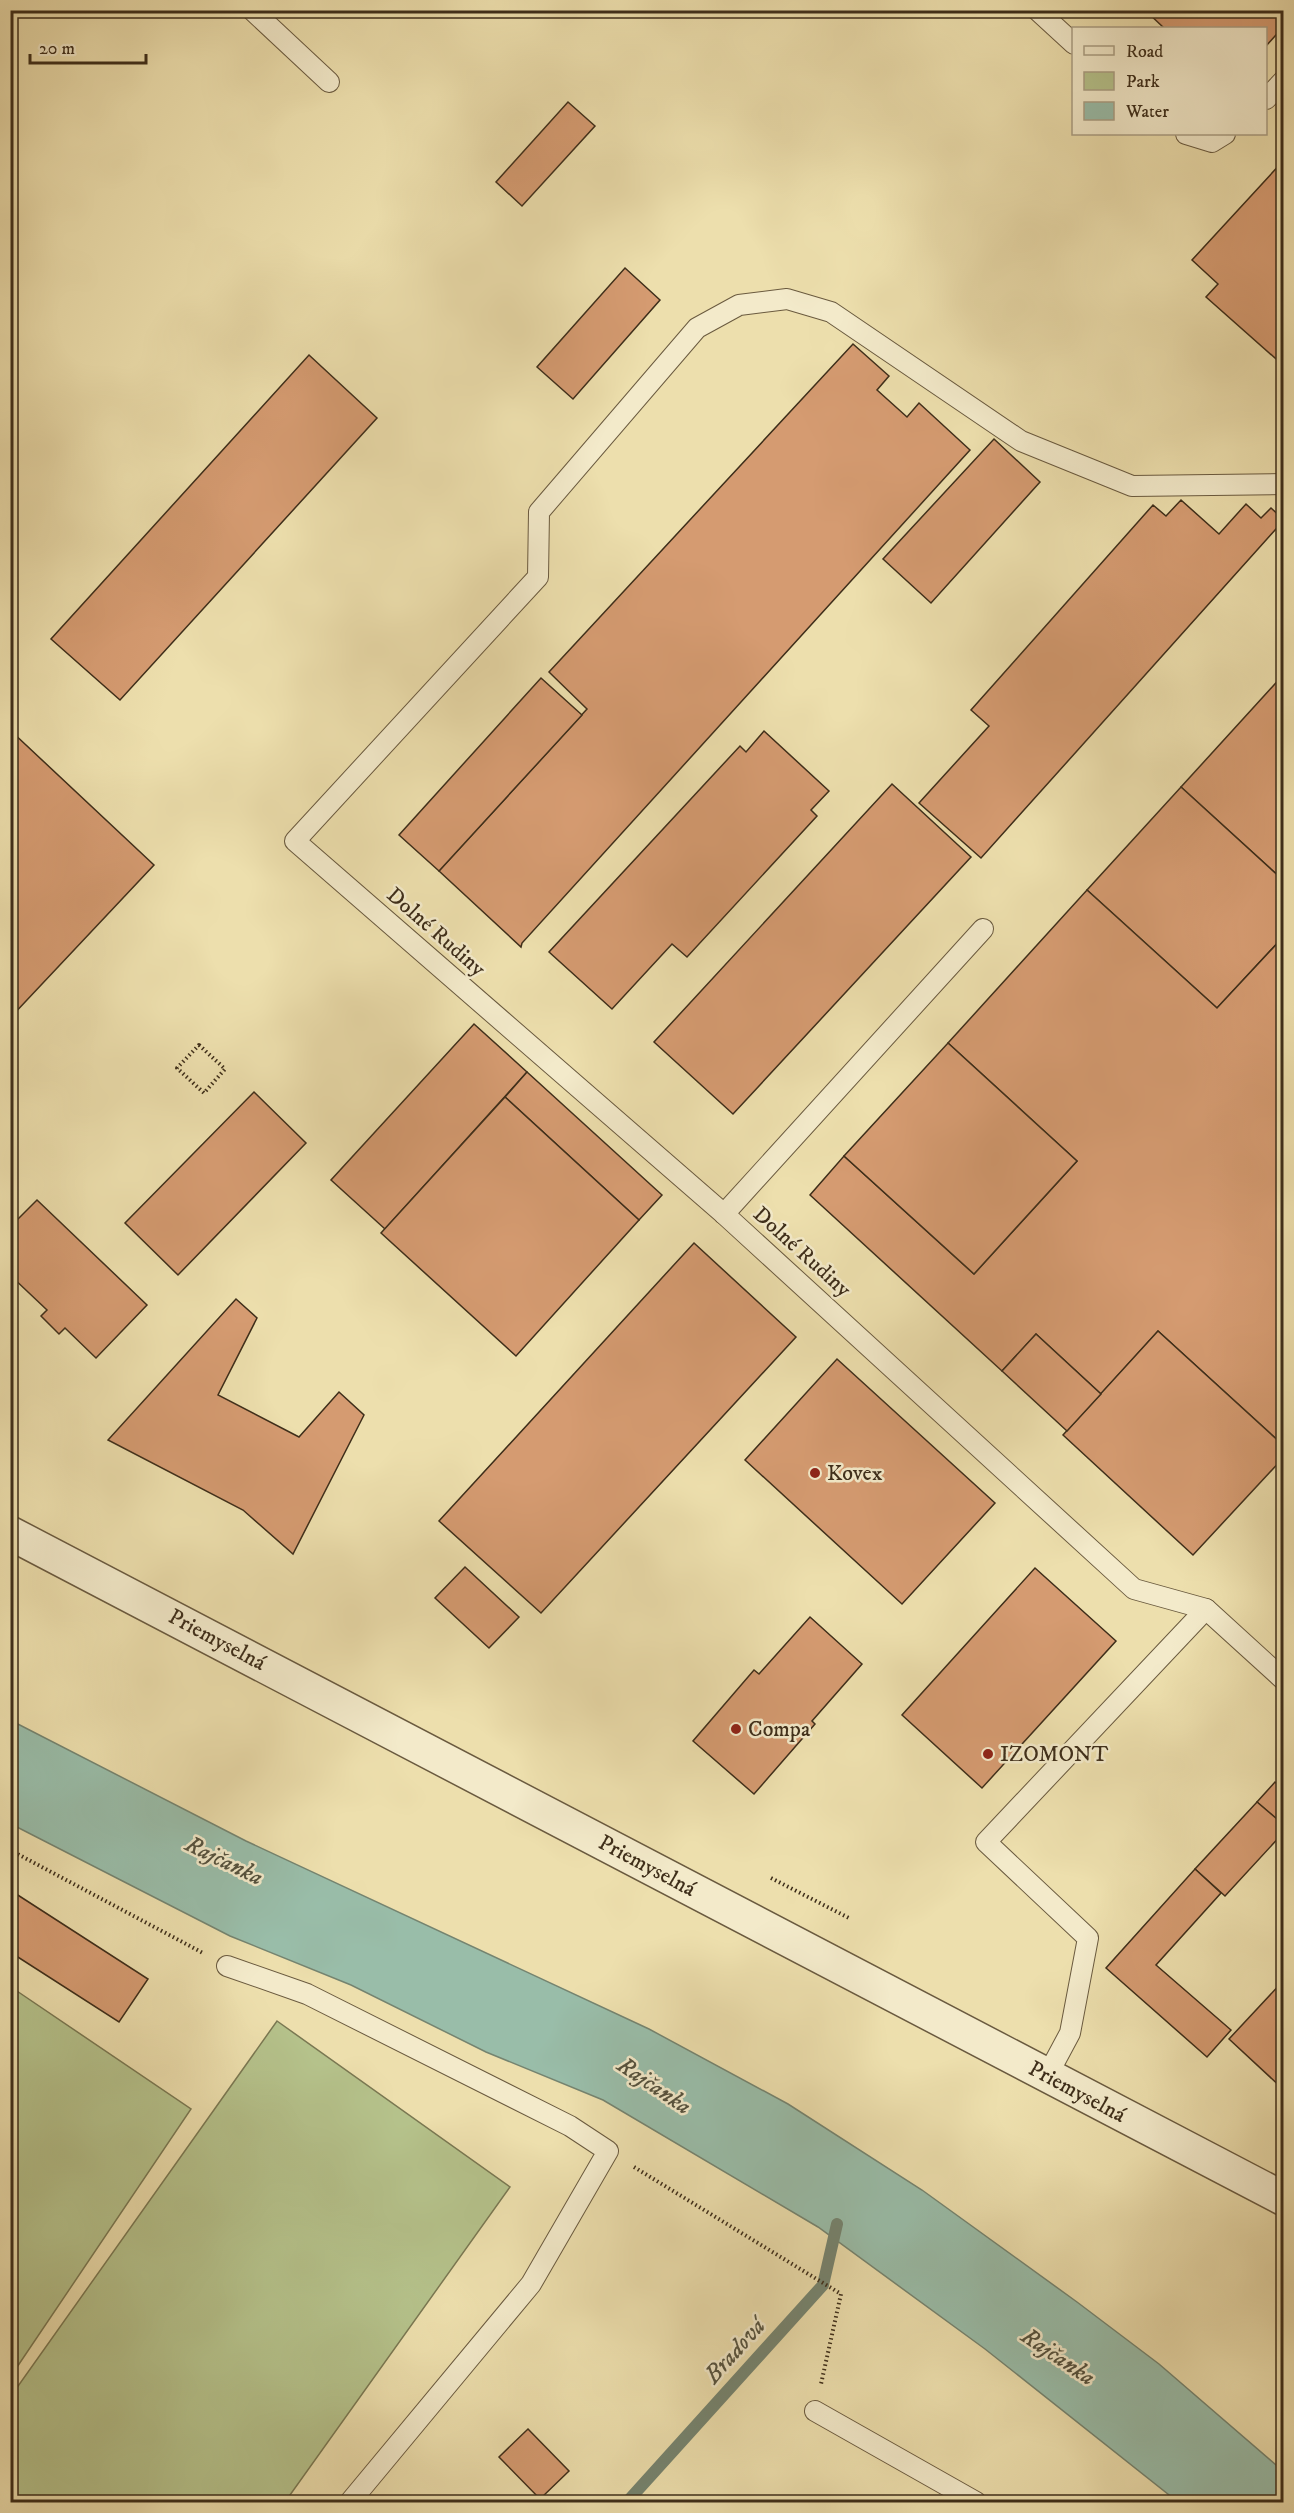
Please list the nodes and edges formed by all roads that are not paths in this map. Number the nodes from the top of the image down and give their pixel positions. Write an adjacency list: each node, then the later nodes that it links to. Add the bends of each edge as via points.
1 (252, 10): 5 (lane)
2 (1037, 10): 3 (lane)
3 (1072, 42)
4 (1284, 80): 6 (lane)
5 (329, 82)
6 (1267, 98)
7 (1189, 135): 8 (lane, via 1212,142)
8 (1223, 135)
9 (1284, 484): 11 (lane, Dolné Rudiny, via 1132,486 1021,441 831,312 787,299 739,305 697,328 539,512 538,577 294,841)
10 (983, 929): 11 (lane)
11 (724, 1214): 13 (lane, Dolné Rudiny, via 1134,1588)
12 (10, 1533): 16 (street, Priemyselná)
13 (1206, 1609): 14 (lane, Dolné Rudiny); 16 (lane, via 986,1842 1088,1938 1070,2033)
14 (1284, 1680)
15 (227, 1966): 19 (lane, via 307,1994 570,2126 608,2151 531,2284)
16 (1047, 2076): 17 (street, Priemyselná)
17 (1284, 2199)
18 (815, 2411): 20 (lane)
19 (350, 2502)
20 (976, 2502)

